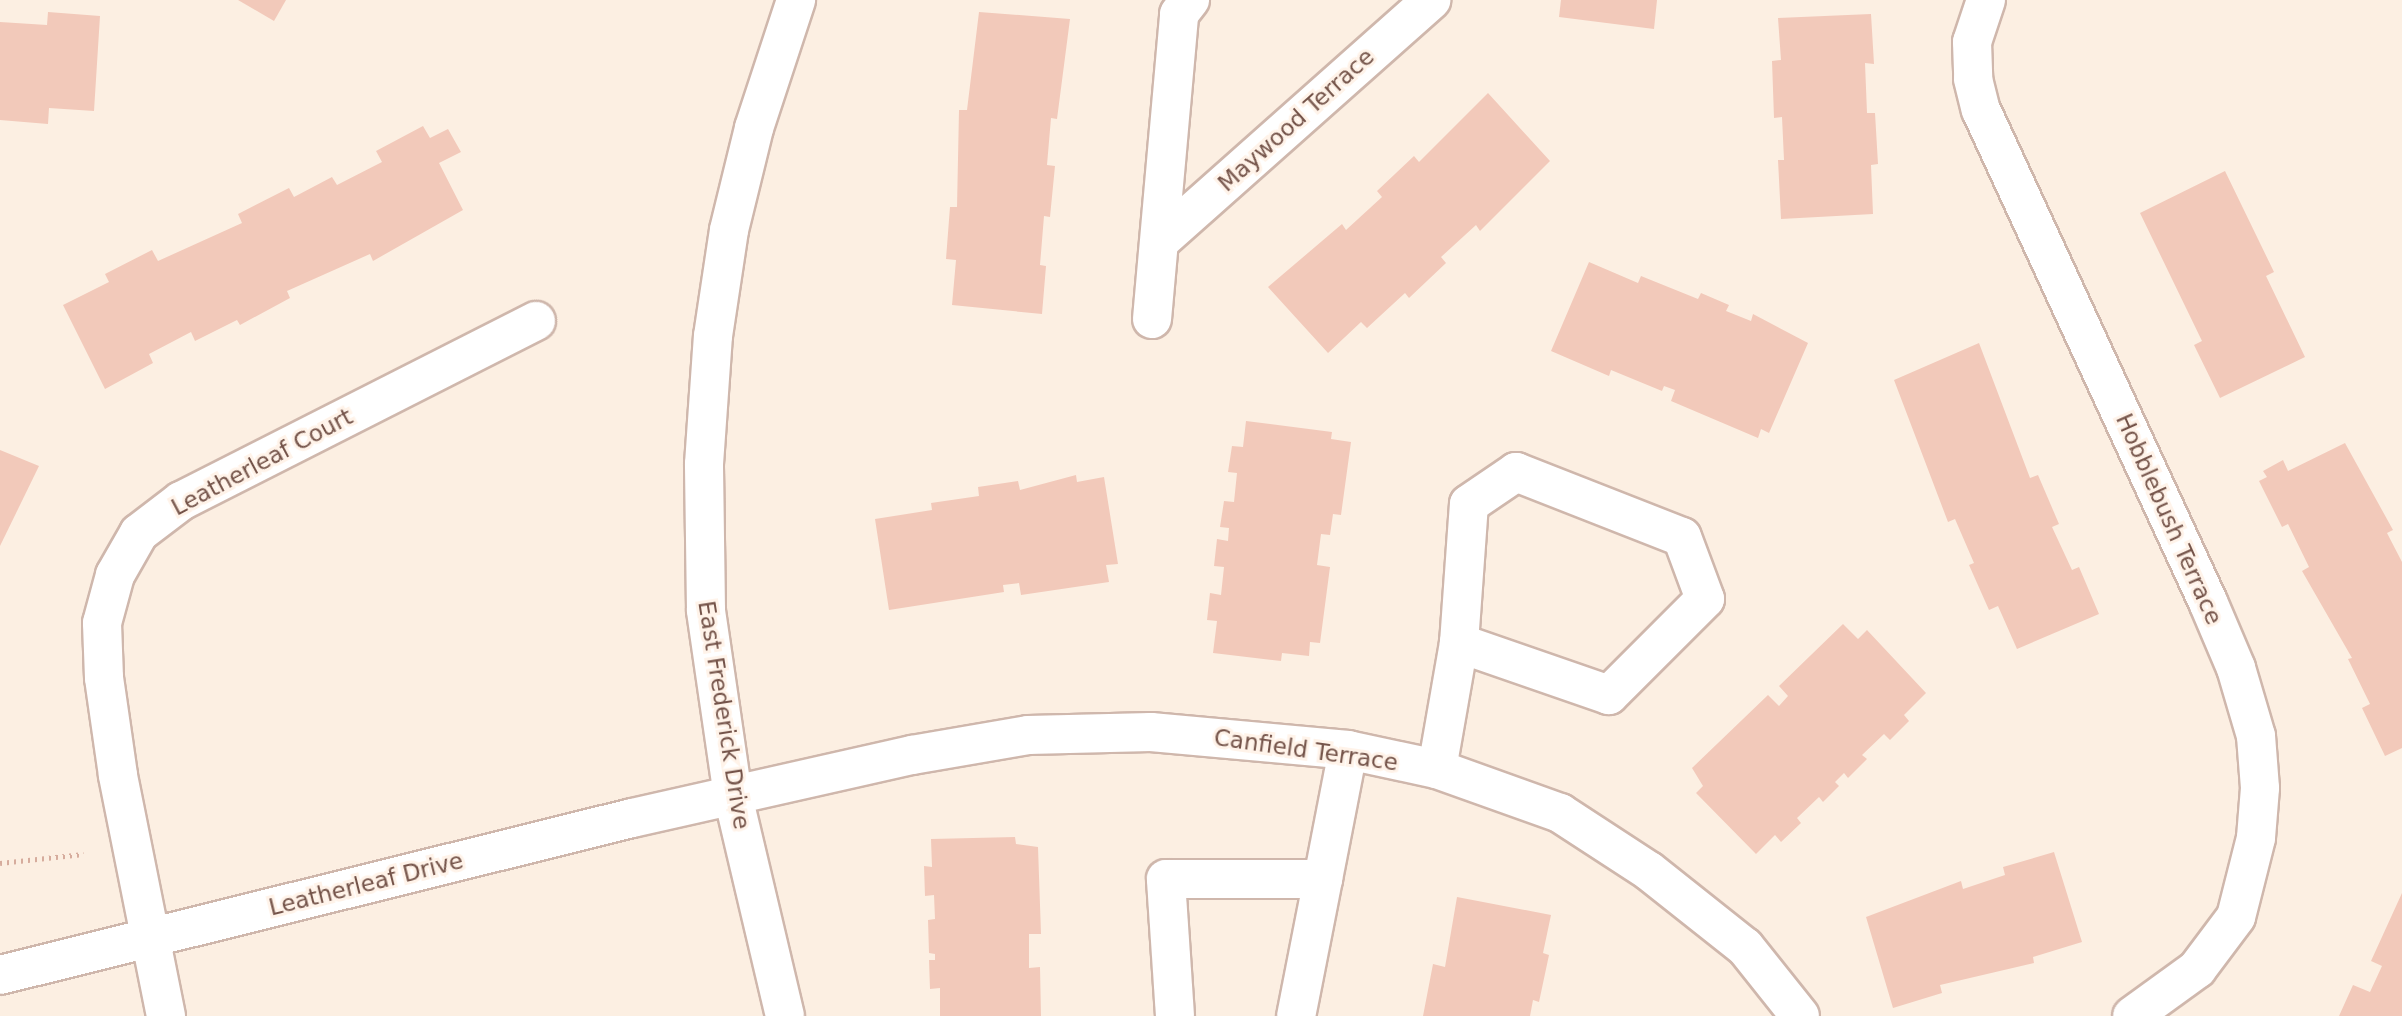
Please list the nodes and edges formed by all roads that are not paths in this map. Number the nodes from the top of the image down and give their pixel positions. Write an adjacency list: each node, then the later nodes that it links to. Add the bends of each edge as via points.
1 (796, 0): 11 (street, East Frederick Drive, via 729,230 713,336 704,464 706,610)
2 (1190, 0): 5 (street, via 1179,14)
3 (1431, 0): 5 (street, Maywood Terrace)
4 (1986, 0): 20 (street, Hobblebush Terrace, via 1972,42 1973,79 1981,110 2208,602 2236,668 2256,736 2260,788 2256,838 2236,917 2197,969)
5 (1160, 241): 6 (street)
6 (1152, 319)
7 (536, 321): 13 (street, Leatherleaf Court, via 181,501 139,533 115,575 102,623 104,678)
8 (1460, 643): 8 (street, via 1469,504 1516,472 1682,537 1705,599 1609,695); 10 (street)
9 (1348, 750): 10 (street, Canfield Terrace); 11 (street, Canfield Terrace, via 1151,732 1028,735 912,755); 12 (street)
10 (1437, 769): 19 (street, Canfield Terrace, via 1560,813 1649,871 1745,947)
11 (733, 796): 13 (street, Leatherleaf Drive); 16 (street, East Frederick Drive)
12 (1323, 879): 17 (street, via 1166,879); 18 (street)
13 (153, 937): 14 (street, Leatherleaf Drive); 15 (street, Leatherleaf Court)
14 (0, 975)
15 (166, 1016)
16 (785, 1016)
17 (1175, 1016)
18 (1296, 1016)
19 (1800, 1016)
20 (2132, 1016)

